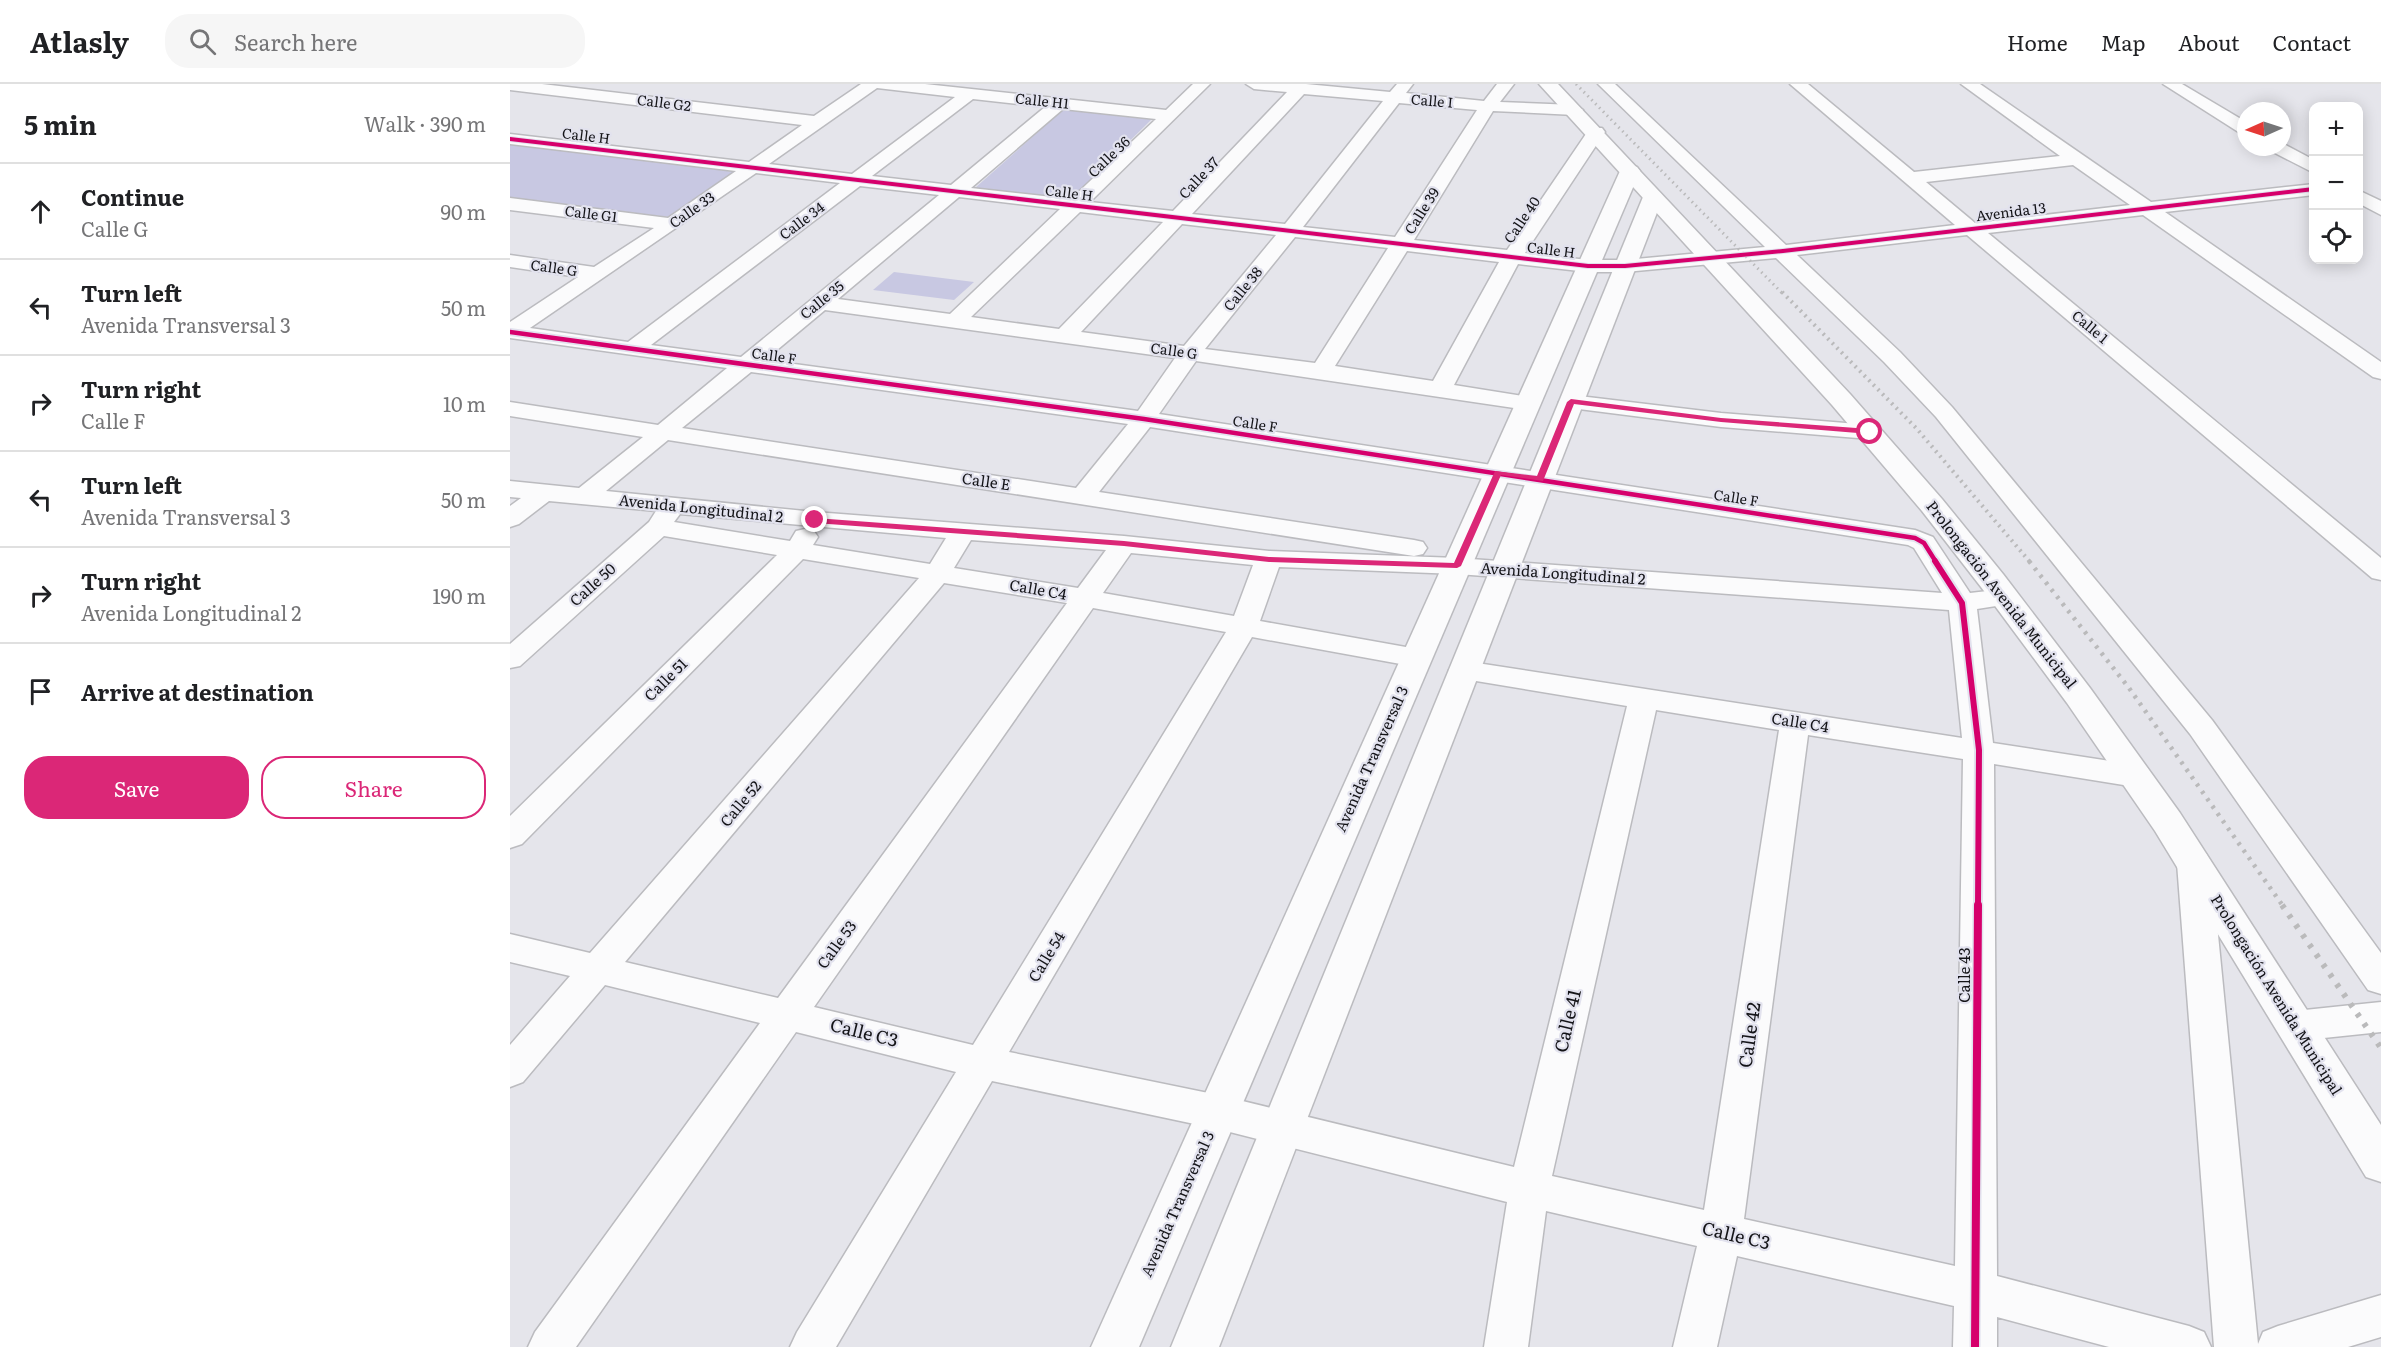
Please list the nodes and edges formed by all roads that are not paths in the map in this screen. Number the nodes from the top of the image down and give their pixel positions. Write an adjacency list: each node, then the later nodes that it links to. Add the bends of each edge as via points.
1 (872, 84): 19 (street, Calle 33)
2 (879, 84): 14 (street, Calle H1)
3 (1202, 84): 18 (street, Calle 36)
4 (1254, 84): 12 (street, Calle I)
5 (1506, 84): 16 (street, Calle 39)
6 (1548, 84): 17 (street, Prolongación Avenida Municipal)
7 (1606, 84): 43 (street)
8 (1798, 84): 28 (street, Calle 1)
9 (1969, 84): 24 (street)
10 (2171, 84): 20 (street)
11 (510, 85): 19 (street, Calle G2)
12 (1299, 89): 13 (street, Calle I); 38 (street, Calle 37)
13 (1399, 91): 16 (street, Calle I); 41 (street, Calle 38)
14 (971, 93): 15 (street, Calle H1); 29 (street, Calle 34)
15 (1060, 103): 18 (street, Calle H1); 32 (street, Calle 35)
16 (1488, 106): 17 (street, Calle I); 42 (street, Calle 39)
17 (1575, 110): 21 (street, Prolongación Avenida Municipal)
18 (1169, 115): 35 (street, Calle 36)
19 (818, 122): 26 (street, Calle 33)
20 (2237, 124)
21 (1596, 132): 27 (street, Prolongación Avenida Municipal); 44 (street, Calle 40)
22 (510, 139): 26 (street, Calle H)
23 (2291, 155): 25 (street)
24 (2076, 159): 28 (street); 36 (street)
25 (2309, 166)
26 (753, 168): 29 (street, Calle H); 39 (street, Calle 33)
27 (1630, 171): 33 (street, Prolongación Avenida Municipal); 47 (street, Avenida Transversal 3)
28 (1911, 178): 40 (street, Calle 1)
29 (856, 180): 32 (street, Calle H); 54 (street, Calle 34)
30 (2363, 188): 37 (street)
31 (2309, 189): 36 (street, Avenida 13)
32 (955, 192): 35 (street, Calle H); 50 (street, Calle 35)
33 (1653, 197): 45 (street, Prolongación Avenida Municipal); 48 (street)
34 (510, 204): 39 (street, Calle G1)
35 (1076, 206): 38 (street, Calle H); 51 (street, Calle 36)
36 (2146, 208): 40 (street, Avenida 13); 58 (street)
37 (2381, 209)
38 (1178, 218): 41 (street, Calle H); 53 (street, Calle 37)
39 (672, 224): 49 (street, Calle 33)
40 (1972, 229): 43 (street, Avenida 13); 81 (street, Calle 1)
41 (1290, 231): 42 (street, Calle H); 55 (street, Calle 38)
42 (1401, 244): 44 (street, Calle H); 57 (street, Calle 39)
43 (1783, 251): 45 (street, Avenida 13); 98 (street, via 1944,412 2022,507 2201,727)
44 (1512, 257): 47 (street, Calle H); 59 (street, Calle 40)
45 (1712, 258): 48 (street, Calle H); 64 (street, Prolongación Avenida Municipal)
46 (510, 261): 49 (street, Calle G)
47 (1588, 266): 48 (street, Calle H); 61 (street, Avenida Transversal 3)
48 (1624, 267): 60 (street)
49 (598, 274): 52 (street, Calle 33)
50 (818, 303): 51 (street, Calle G); 56 (street, Calle 35)
51 (954, 322): 53 (street, Calle G)
52 (510, 332): 54 (street, Calle F)
53 (1065, 336): 55 (street, Calle G)
54 (632, 349): 56 (street, Calle F)
55 (1190, 353): 57 (street, Calle G); 63 (street, Calle 38)
56 (746, 364): 63 (street, Calle F); 65 (street, Calle 35)
57 (1321, 371): 59 (street, Calle G)
58 (2381, 372)
59 (1440, 389): 61 (street, Calle G)
60 (1571, 402): 64 (street); 67 (street)
61 (1528, 403): 66 (street, Avenida Transversal 3)
62 (510, 409): 65 (street, Calle E)
63 (1144, 420): 66 (street, Calle F); 71 (street, Calle 38)
64 (1870, 432): 83 (street, Prolongación Avenida Municipal)
65 (661, 434): 70 (street, Calle 35); 71 (street, Calle E)
66 (1498, 472): 67 (street, Calle F); 79 (street, Avenida Transversal 3)
67 (1540, 479): 80 (street); 85 (street, Calle F, via 1915,538 1924,543)
68 (510, 489): 69 (street, Avenida Longitudinal 2)
69 (543, 493): 70 (street, Avenida Longitudinal 2); 73 (street)
70 (584, 496): 72 (street, Avenida Longitudinal 2)
71 (1083, 496): 79 (street, Calle E)
72 (665, 517): 74 (street, Avenida Longitudinal 2); 77 (street, Calle C4); 88 (street, Calle 50)
73 (510, 519)
74 (815, 520): 75 (street, Avenida Longitudinal 2); 77 (street, Calle 51)
75 (963, 531): 76 (street, Avenida Longitudinal 2); 82 (street, Calle 52)
76 (1124, 544): 78 (street, Avenida Longitudinal 2); 84 (street, Calle 53)
77 (797, 549): 82 (street, Calle C4); 94 (street, Calle 51)
78 (1269, 559): 79 (street, Avenida Longitudinal 2); 86 (street, Calle 54)
79 (1459, 561): 80 (street, Avenida Longitudinal 2); 87 (street, Avenida Transversal 3)
80 (1504, 571): 85 (street, Avenida Longitudinal 2); 89 (street)
81 (2381, 572)
82 (938, 573): 84 (street, Calle C4); 97 (street, Calle 52)
83 (2005, 597): 85 (street, Avenida Longitudinal 2); 93 (street, Prolongación Avenida Municipal)
84 (1086, 598): 86 (street, Calle C4); 99 (street, Calle 53)
85 (1962, 603): 92 (street, Calle 43)
86 (1243, 628): 87 (street, Calle C4); 102 (street, Calle 54)
87 (1417, 658): 104 (street, Avenida Transversal 3)
88 (510, 659)
89 (1464, 670): 90 (street, Calle C4); 105 (street)
90 (1644, 698): 91 (street, Calle C4); 107 (street, Calle 41)
91 (1795, 722): 92 (street, Calle C4); 108 (street, Calle 42)
92 (1978, 750): 93 (street, Calle C4); 109 (street, Calle 43)
93 (2136, 776): 95 (street, Prolongación Avenida Municipal)
94 (510, 836)
95 (2194, 863): 101 (street, Prolongación Avenida Municipal); 119 (street)
96 (510, 948): 97 (street, Calle C3)
97 (599, 969): 99 (street, Calle C3); 103 (street, Calle 52)
98 (2381, 980)
99 (788, 1014): 102 (street, Calle C3); 111 (street, Calle 53)
100 (2381, 1017): 101 (street)
101 (2295, 1026): 106 (street, Prolongación Avenida Municipal)
102 (984, 1064): 104 (street, Calle C3); 112 (street, Calle 54)
103 (510, 1071)
104 (1218, 1112): 105 (street, Calle C3); 113 (street, Avenida Transversal 3)
105 (1282, 1129): 107 (street, Calle C3); 114 (street)
106 (2381, 1163)
107 (1529, 1189): 108 (street, Calle C3); 115 (street, Calle 41)
108 (1721, 1233): 109 (street, Calle C3); 116 (street, Calle 42)
109 (1976, 1291): 117 (street, Calle 43); 118 (street, Calle C3)
110 (2381, 1316): 120 (street)
111 (550, 1347)
112 (812, 1347)
113 (1115, 1347)
114 (1195, 1347)
115 (1506, 1347)
116 (1695, 1347)
117 (1975, 1347)
118 (2189, 1347)
119 (2236, 1347)
120 (2278, 1347)

